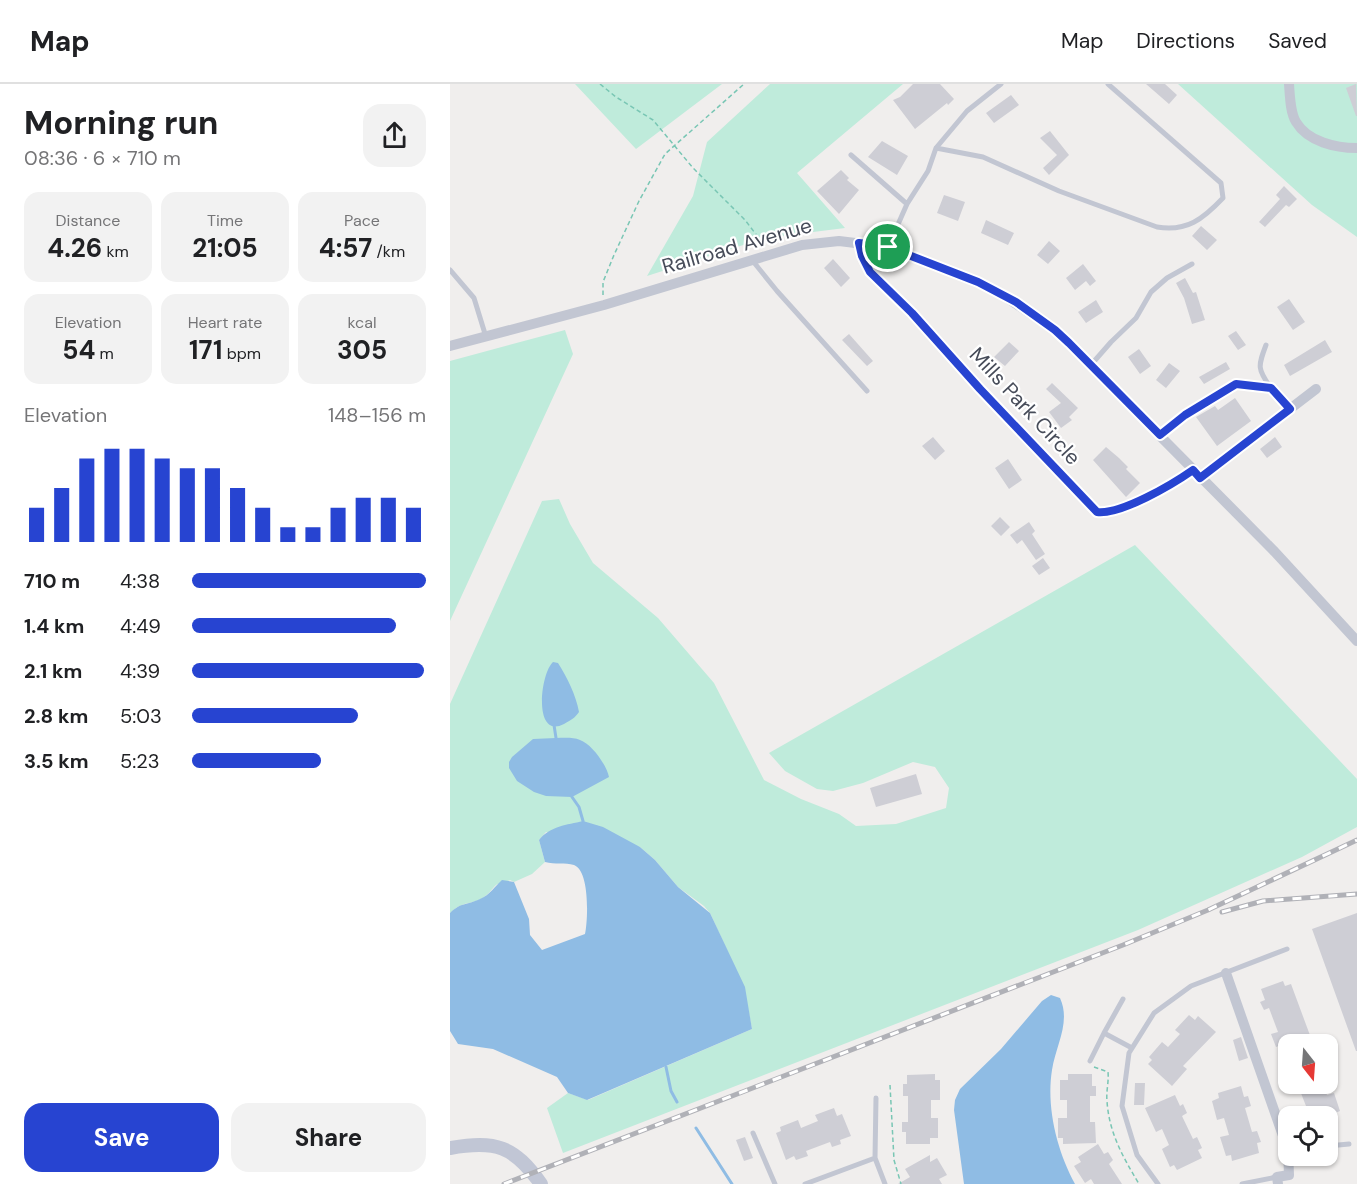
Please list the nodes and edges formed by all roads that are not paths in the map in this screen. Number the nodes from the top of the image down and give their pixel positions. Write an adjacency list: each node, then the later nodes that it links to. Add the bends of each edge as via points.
1 (1001, 84): 4 (lane, via 967,111)
2 (1108, 84): 4 (lane, via 1221,183 1223,198 1209,213 1173,230 1157,227 983,158)
3 (1289, 84): 5 (street, via 1295,121 1302,129 1329,144)
4 (936, 148): 7 (lane, via 928,171)
5 (1357, 148)
6 (851, 155): 7 (lane)
7 (907, 204): 9 (lane)
8 (859, 243): 9 (street, Railroad Avenue); 10 (street, Railroad Avenue, via 813,243); 23 (street, Mills Park Circle, via 870,272 1097,512 1111,513)
9 (888, 247): 16 (street, Railroad Avenue, via 1000,293 1055,330)
10 (752, 261): 13 (street, Railroad Avenue); 20 (lane)
11 (1192, 264): 16 (lane, via 1151,292 1136,318)
12 (450, 270): 13 (lane, via 474,298)
13 (486, 337): 15 (street, Railroad Avenue)
14 (1266, 345): 18 (lane, via 1259,370)
15 (450, 346)
16 (1090, 366): 22 (street, Railroad Avenue)
17 (1236, 384): 18 (lane); 22 (street)
18 (1271, 388): 21 (lane)
19 (1316, 389): 21 (street, Mills Park Circle)
20 (867, 391)
21 (1290, 409): 23 (street, Mills Park Circle)
22 (1160, 435): 23 (street, Railroad Avenue)
23 (1197, 474): 24 (street, Railroad Avenue, via 1274,550)
24 (1357, 641)
25 (1287, 949): 26 (lane)
26 (1226, 973): 29 (lane, via 1191,986 1154,1013); 32 (street)
27 (1123, 999): 28 (lane)
28 (1104, 1033): 29 (lane); 30 (lane)
29 (1132, 1048): 44 (lane, via 1122,1106 1137,1155)
30 (1090, 1061)
31 (876, 1098): 37 (lane)
32 (1278, 1121)
33 (753, 1132): 41 (lane)
34 (1349, 1144): 35 (lane)
35 (1338, 1145)
36 (450, 1148): 40 (street, via 484,1144 508,1150)
37 (875, 1158): 42 (lane); 43 (lane)
38 (1291, 1179): 39 (street)
39 (1277, 1180): 45 (lane)
40 (541, 1184)
41 (775, 1184)
42 (805, 1184)
43 (885, 1184)
44 (1158, 1184)
45 (1242, 1184)

